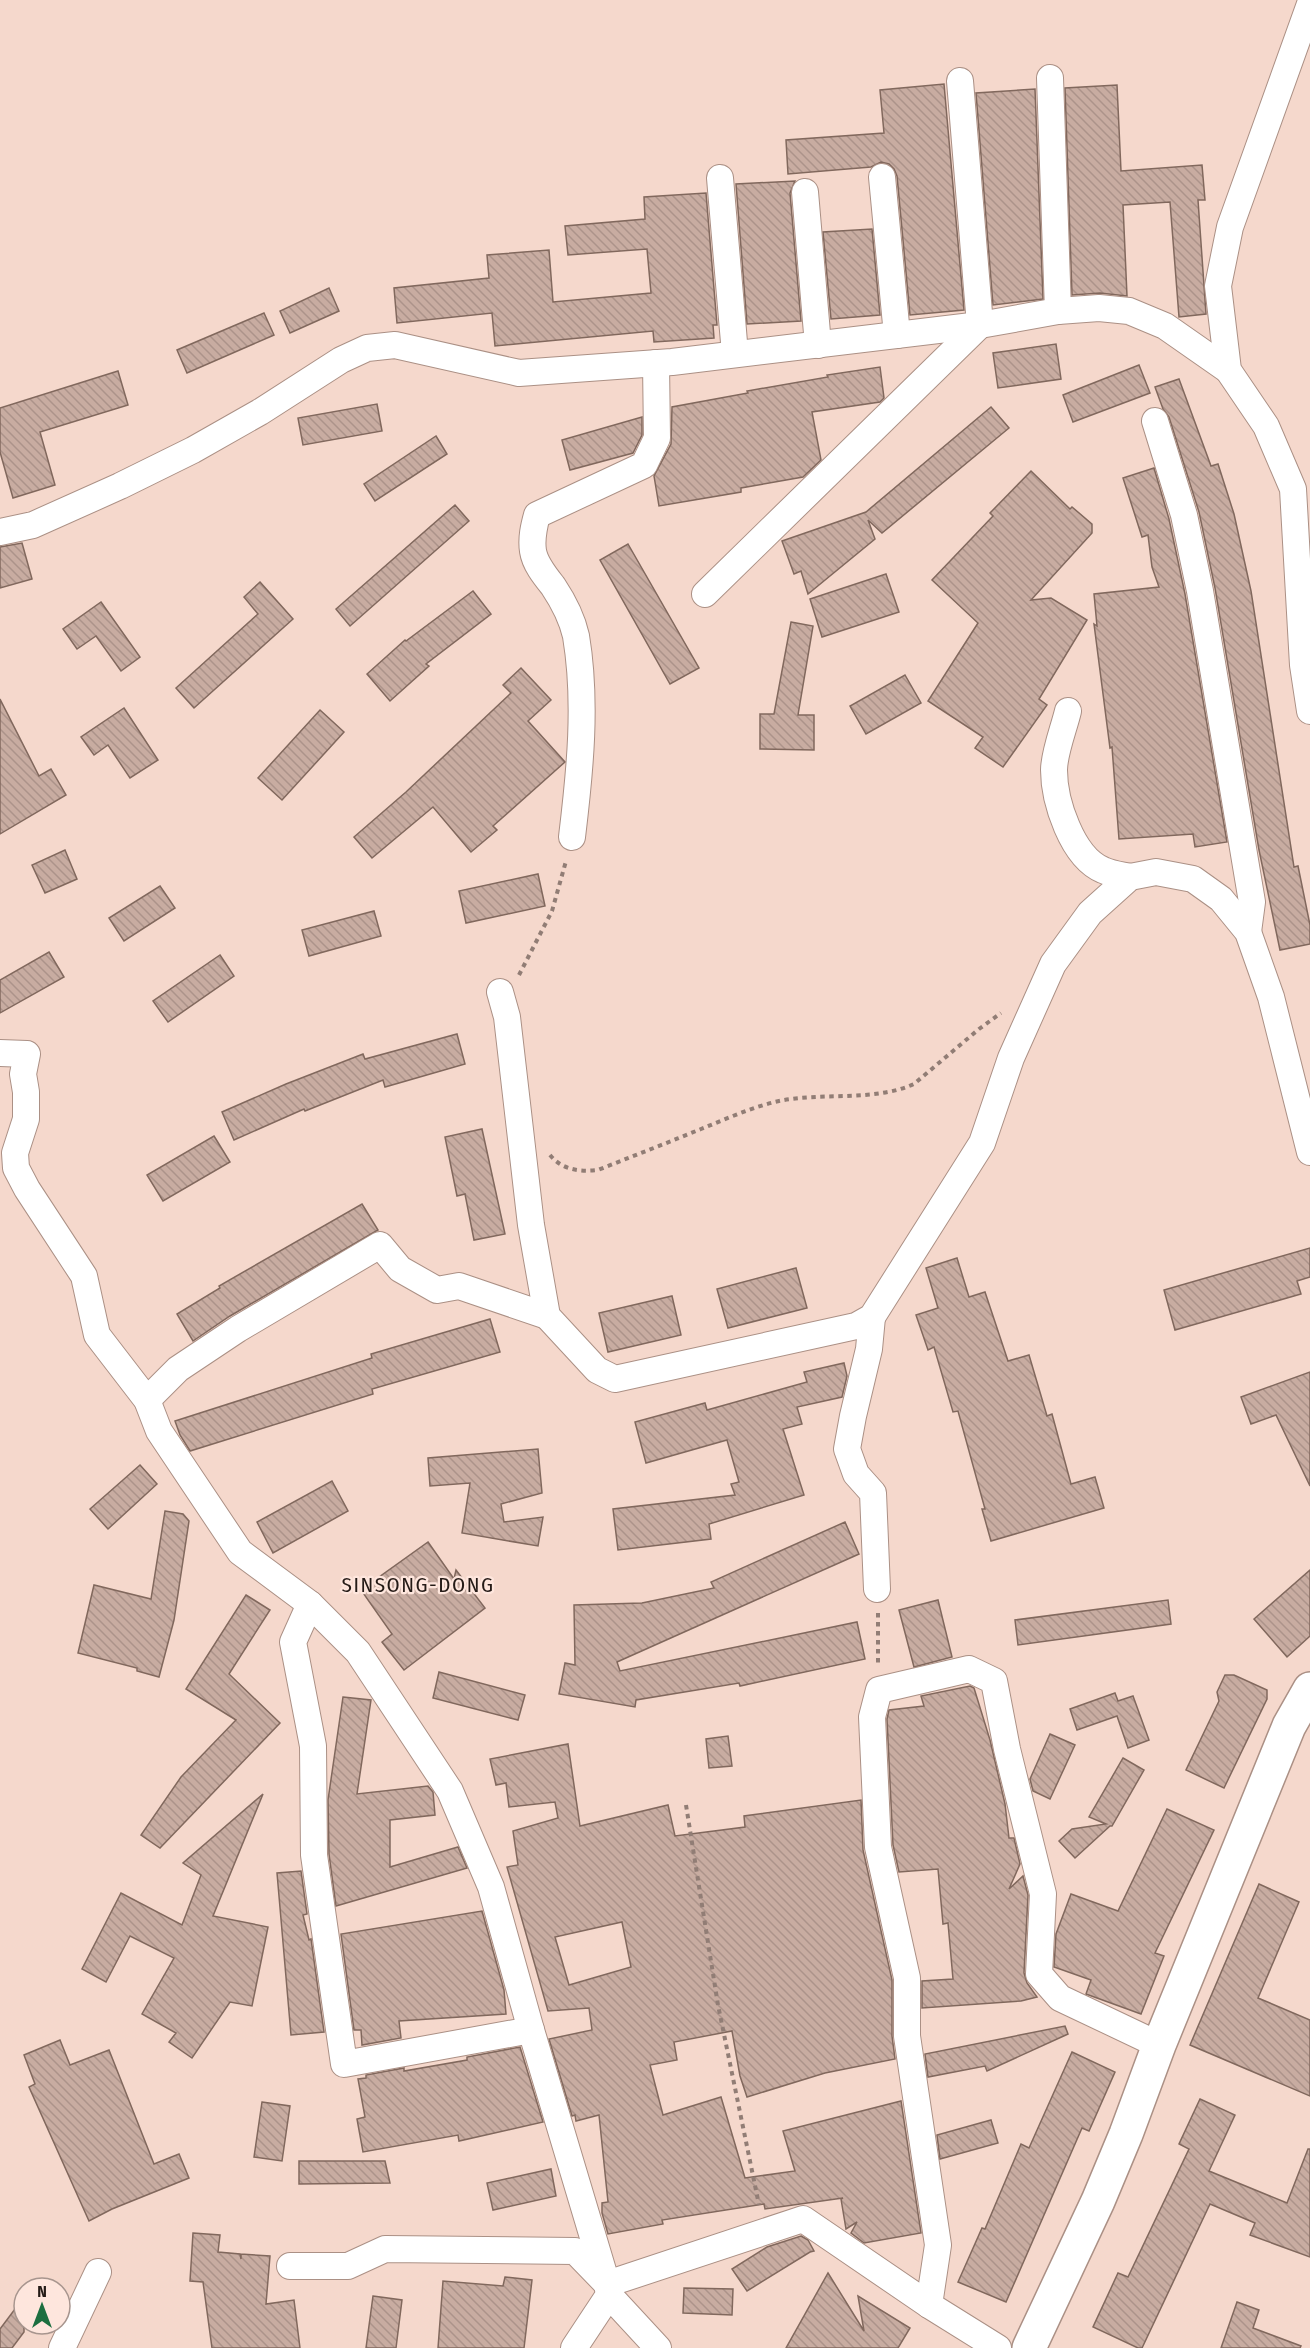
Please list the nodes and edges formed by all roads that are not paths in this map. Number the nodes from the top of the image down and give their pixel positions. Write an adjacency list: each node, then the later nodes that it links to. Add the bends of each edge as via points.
1 (1310, 4): 13 (street, via 1230,227 1218,286)
2 (1050, 78): 7 (street)
3 (960, 81): 8 (street)
4 (882, 177): 9 (street)
5 (720, 178): 11 (street)
6 (805, 192): 10 (street)
7 (1058, 311): 8 (street); 13 (street, via 1099,308 1129,312 1165,326)
8 (980, 325): 9 (street); 16 (street)
9 (897, 335): 10 (street)
10 (818, 345): 11 (street)
11 (735, 354): 12 (street)
12 (656, 363): 15 (street, via 519,373 394,345 367,348 193,450 33,525); 19 (street, via 657,438 644,465 537,514 533,531 533,552 562,600 576,636 580,750)
13 (1228, 370): 18 (street, via 1266,426 1293,489 1303,665)
14 (1155, 421): 21 (street, via 1184,514 1200,591 1252,902)
15 (0, 532)
16 (705, 594)
17 (1068, 711): 20 (street, via 1054,768 1057,798 1065,820 1086,859 1102,870)
18 (1310, 711)
19 (572, 837)
20 (1130, 877): 21 (street, via 1156,872 1193,879 1221,899); 26 (street, via 1090,913 1053,964 1011,1058 982,1143)
21 (1248, 932): 24 (street, via 1270,997)
22 (500, 992): 25 (street, via 507,1017 531,1225)
23 (0, 1053): 27 (street, via 27,1054 23,1074 26,1119 15,1153 16,1168 84,1276 97,1335)
24 (1310, 1152)
25 (547, 1316): 26 (street, via 597,1370 615,1378 856,1326); 27 (street, via 459,1286 437,1290 400,1269 380,1245 238,1329 178,1369)
26 (872, 1317): 28 (street, via 848,1449 856,1474 873,1493)
27 (147, 1400): 29 (street, via 159,1431 240,1552)
28 (877, 1588)
29 (310, 1604): 31 (street, via 358,1652 450,1791 491,1887); 31 (street, via 293,1642 313,1746 314,1855 344,2064)
30 (1310, 1689): 32 (street, via 1289,1726)
31 (531, 2030): 35 (street)
32 (1159, 2045): 36 (street, via 1060,1998 1040,1974 1043,1894 994,1681 969,1669 879,1690 872,1717 878,1847 907,1978 907,2036 938,2245); 41 (street, via 1098,2200)
33 (290, 2266): 35 (street, via 348,2266 385,2249 575,2251)
34 (98, 2272): 37 (street)
35 (608, 2290): 36 (street, via 803,2218); 38 (street); 39 (street)
36 (930, 2305): 40 (street)
37 (62, 2348)
38 (574, 2348)
39 (658, 2348)
40 (998, 2348)
41 (1029, 2348)

